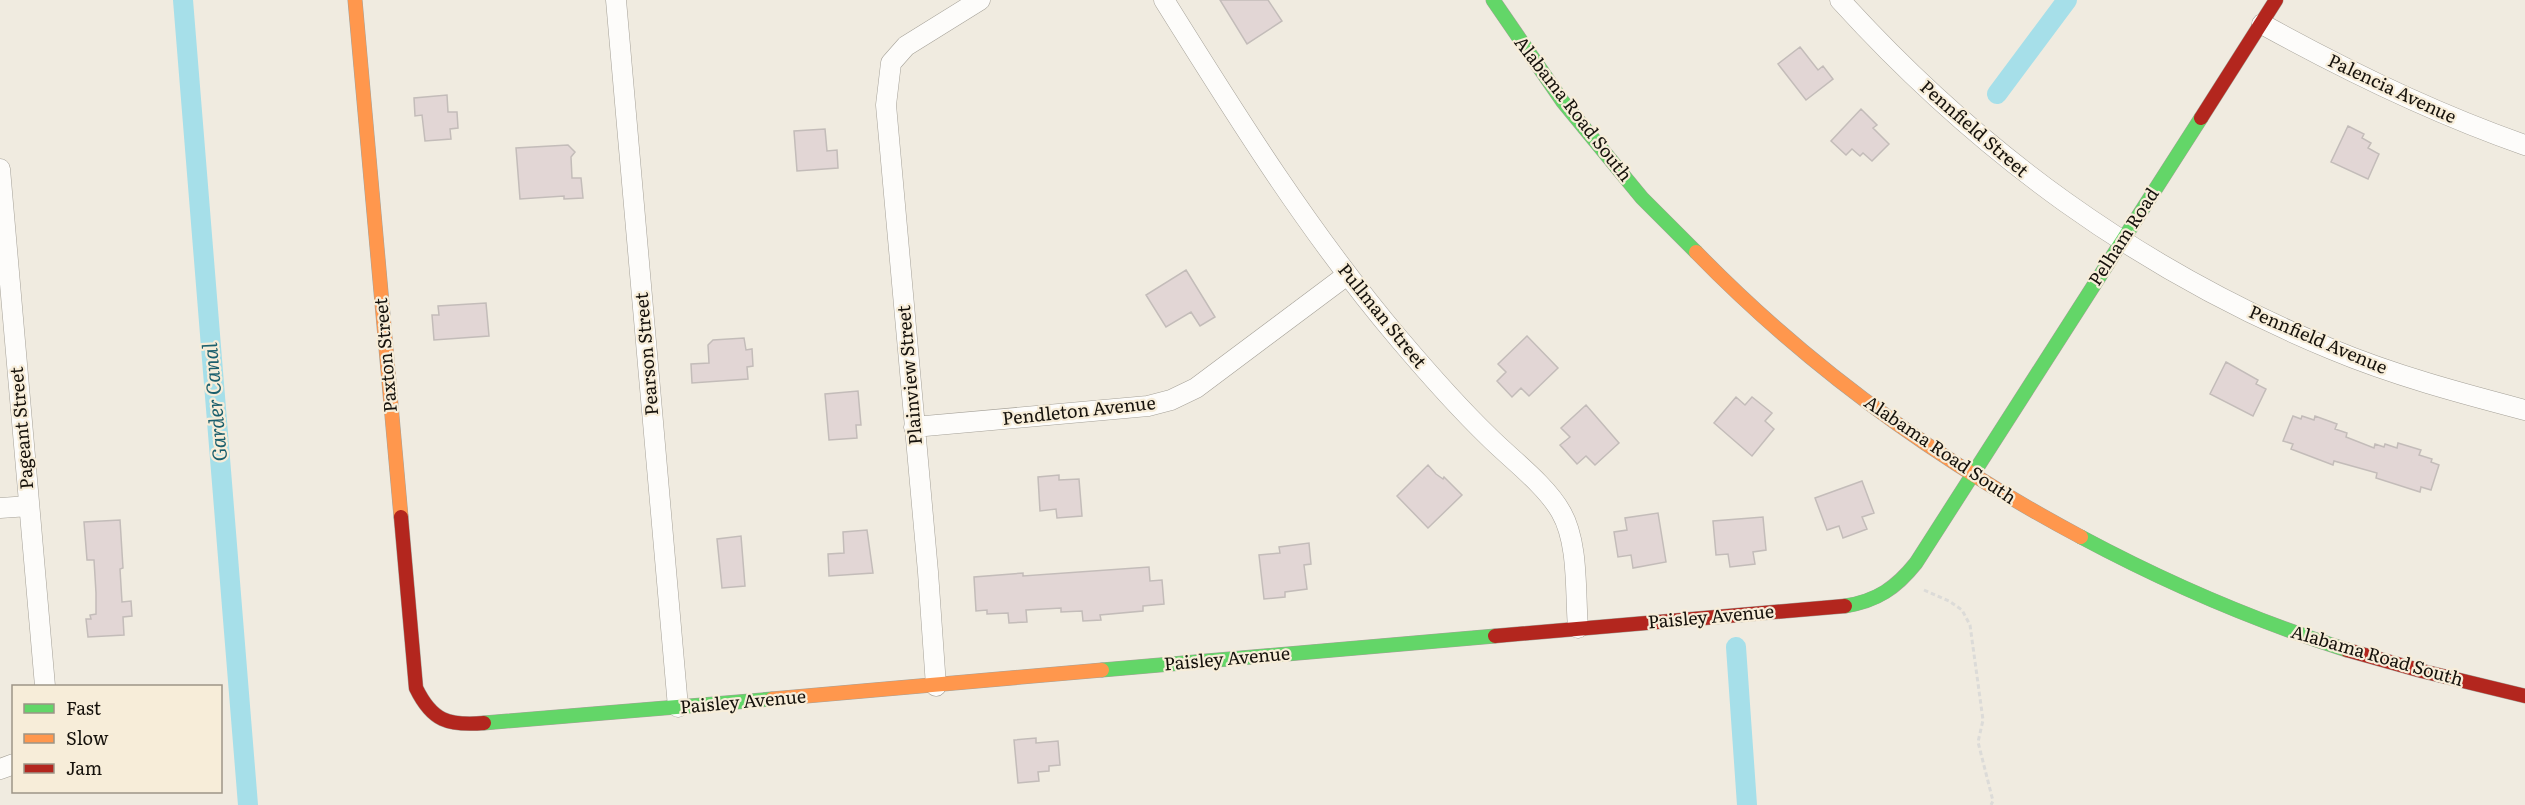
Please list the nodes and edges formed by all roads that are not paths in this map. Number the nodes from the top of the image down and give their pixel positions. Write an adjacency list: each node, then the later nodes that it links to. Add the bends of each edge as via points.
1 (355, 0): 24 (street, Paxton Street, via 416,688)
2 (616, 0): 23 (street, Pearson Street)
3 (980, 0): 15 (street, Plainview Street, via 906,46 891,63 886,105)
4 (1164, 0): 13 (street, Pullman Street, via 1277,177)
5 (1493, 0): 16 (street, Alabama Road South, via 1588,134 1717,274 1838,381)
6 (1840, 0): 11 (street, Pennfield Street, via 1948,111 2019,170)
7 (2276, 0): 8 (street, Pelham Road)
8 (2262, 24): 9 (street, Palencia Avenue, via 2445,116); 11 (street, Pelham Road)
9 (2525, 145)
10 (0, 169): 12 (street, Pageant Street)
11 (2122, 242): 14 (street, Pennfield Avenue, via 2245,309 2332,350 2404,376); 16 (street, Pelham Road)
12 (3, 248): 17 (street, Pageant Street)
13 (1347, 275): 15 (street, Pendleton Avenue, via 1196,388 1171,400 1148,406); 19 (street, Pullman Street, via 1400,341 1561,511 1570,530)
14 (2525, 410)
15 (914, 427): 21 (street, Plainview Street)
16 (1973, 476): 19 (street, Paisley Avenue, via 1908,572 1881,596 1857,604); 22 (street, Alabama Road South, via 2119,558 2254,618 2352,652)
17 (29, 506): 18 (street); 20 (street, Pageant Street)
18 (0, 508)
19 (1578, 628): 21 (street, Paisley Avenue)
20 (45, 685)
21 (936, 686): 23 (street, Paisley Avenue)
22 (2525, 696)
23 (678, 707): 24 (street, Paisley Avenue, via 465,726 444,722)
24 (425, 708)

